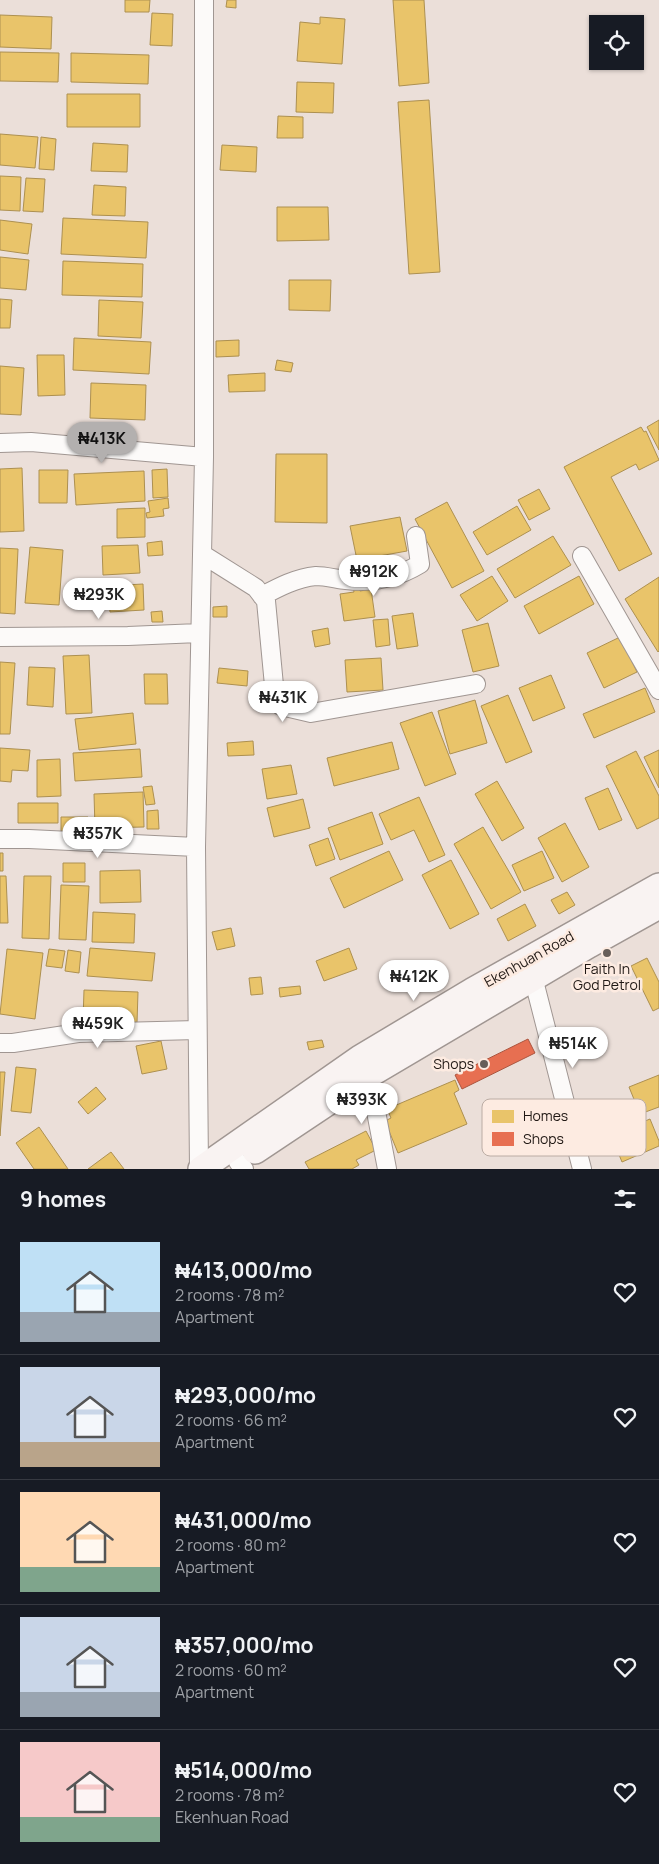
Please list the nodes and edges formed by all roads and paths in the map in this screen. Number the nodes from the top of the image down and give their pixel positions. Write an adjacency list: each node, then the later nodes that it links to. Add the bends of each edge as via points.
1 (204, 0): 3 (street)
2 (0, 443): 3 (street, via 31,442)
3 (204, 457): 5 (street)
4 (416, 536): 7 (street, via 420,564 411,570 380,581 310,577 281,585)
5 (202, 554): 7 (street, via 256,588); 8 (street)
6 (582, 556): 11 (street)
7 (262, 596): 10 (street, via 266,601 275,696 281,706 311,713)
8 (199, 633): 9 (street); 13 (street)
9 (0, 637)
10 (476, 684)
11 (659, 690)
12 (0, 840): 13 (street)
13 (196, 847): 17 (street)
14 (659, 886): 23 (main road, Ekenhuan Road, via 360,1058)
15 (659, 906): 16 (main road, Ekenhuan Road)
16 (534, 977): 19 (main road, Ekenhuan Road); 20 (street)
17 (197, 1030): 18 (street, via 78,1033); 23 (street)
18 (0, 1043)
19 (369, 1075): 22 (main road, Ekenhuan Road); 24 (street)
20 (564, 1099)
21 (579, 1156): 25 (street)
22 (237, 1167)
23 (200, 1169)
24 (387, 1169)
25 (582, 1169)

